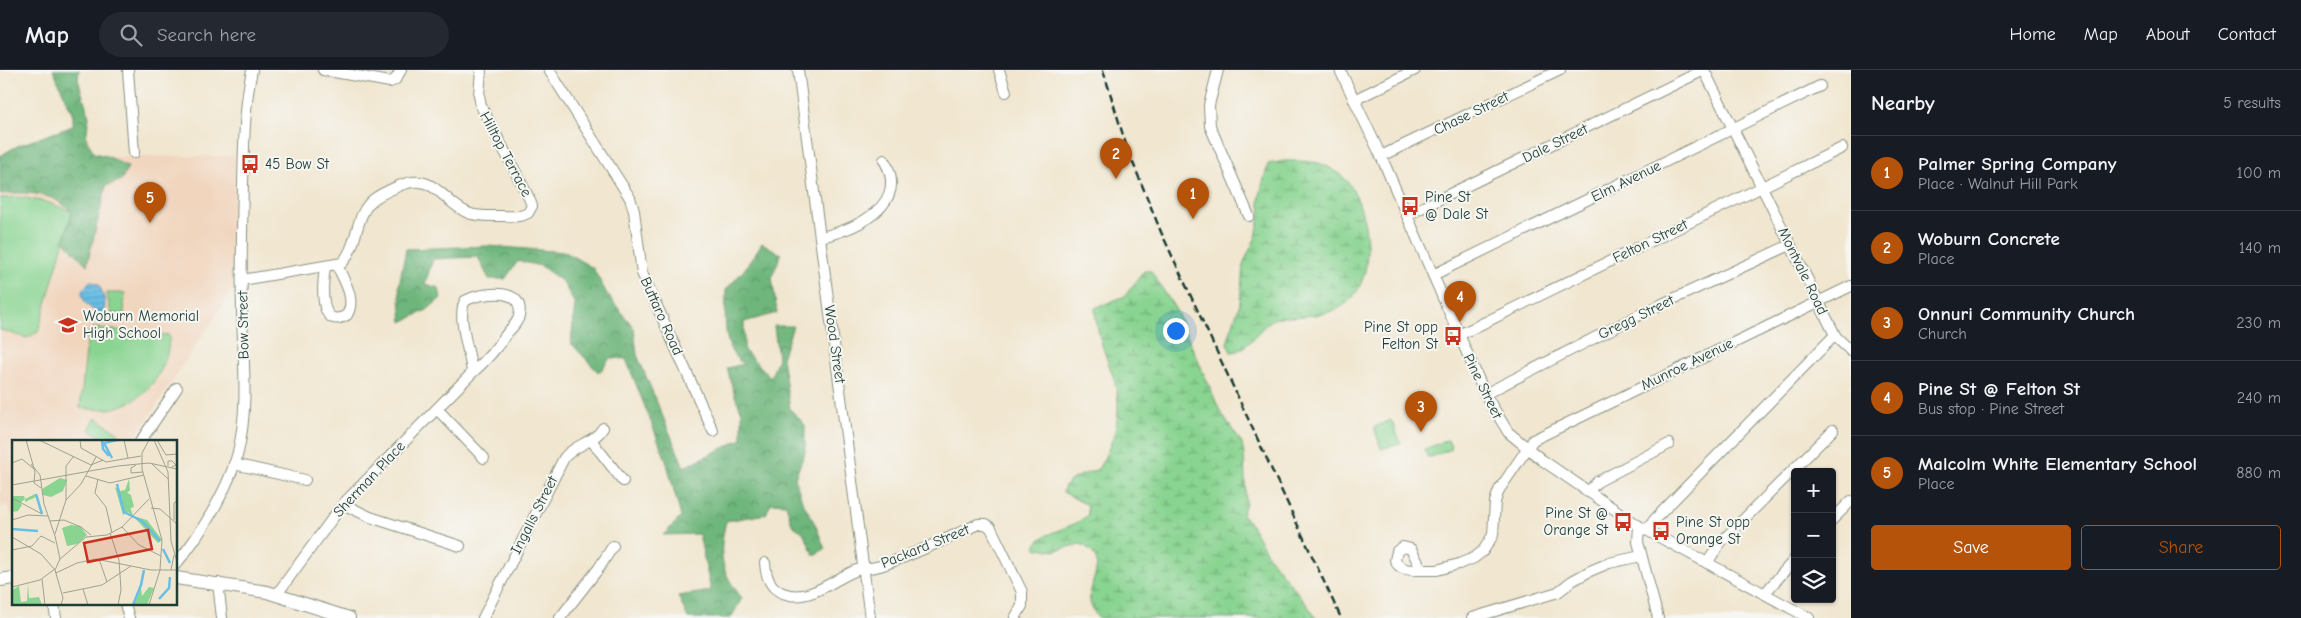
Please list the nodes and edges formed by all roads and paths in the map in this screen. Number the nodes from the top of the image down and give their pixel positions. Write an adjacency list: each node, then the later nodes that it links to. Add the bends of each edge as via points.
1 (128, 70): 19 (street)
2 (252, 70): 30 (street, Bow Street, via 245,109)
3 (322, 70): 4 (street, via 390,82 395,80)
4 (400, 70)
5 (481, 70): 27 (street, Hilltop Terrace, via 479,95 482,110 523,184 531,209 520,216 471,214 429,184 411,182 378,196 369,204 362,214 352,250)
6 (549, 70): 42 (street, Buttaro Road, via 632,200 642,273)
7 (798, 70): 25 (street, Wood Street)
8 (999, 70): 15 (street)
9 (1218, 70): 24 (street, via 1209,105 1210,126)
10 (1340, 70): 16 (street, Pine Street)
11 (1415, 70): 16 (street)
12 (1560, 70): 20 (street, Chase Street)
13 (1704, 70): 17 (street, Montvale Road); 23 (street, Dale Street)
14 (1820, 86): 17 (street, Elm Avenue)
15 (1006, 92)
16 (1354, 100): 20 (street, Pine Street)
17 (1733, 128): 22 (street, Montvale Road); 29 (street, Elm Avenue)
18 (1842, 148): 22 (street, Felton Street)
19 (134, 153)
20 (1381, 156): 23 (street, Pine Street)
21 (884, 160): 25 (street, via 891,181 888,198 883,205 870,217)
22 (1761, 186): 26 (street, Montvale Road); 33 (street, Felton Street)
23 (1407, 215): 29 (street, Pine Street)
24 (1249, 216)
25 (821, 238): 63 (street, Wood Street)
26 (1790, 245): 32 (street, Montvale Road); 38 (street, Gregg Street, via 1638,316)
27 (337, 265): 28 (street); 28 (street, via 351,303 348,313 341,318 330,316 324,306)
28 (325, 267): 30 (street)
29 (1433, 276): 33 (street, Pine Street)
30 (242, 280): 48 (street, Bow Street, via 245,406)
31 (1851, 286): 32 (street, Munroe Avenue)
32 (1818, 301): 34 (street, Montvale Road); 46 (street, Munroe Avenue, via 1534,440)
33 (1459, 335): 38 (street, Pine Street)
34 (1835, 336): 35 (street); 55 (street)
35 (1851, 351)
36 (472, 373): 36 (street, Sherman Place, via 463,320 464,304 483,295 510,296 518,305 518,320 496,351); 39 (street, Sherman Place)
37 (177, 388): 43 (street)
38 (1485, 394): 46 (street, Pine Street, via 1503,426)
39 (437, 409): 47 (street); 53 (street, Sherman Place)
40 (603, 428): 44 (street, Ingalls Street)
41 (1833, 430): 60 (street, via 1719,544)
42 (713, 431)
43 (141, 440)
44 (591, 440): 50 (street); 72 (street, Ingalls Street, via 574,448 561,463)
45 (1669, 444): 51 (street, via 1597,482)
46 (1526, 448): 51 (street, Pine Street); 64 (street, via 1498,492 1493,536 1483,551 1474,558 1449,567)
47 (484, 458)
48 (234, 464): 49 (street); 59 (street, Bow Street, via 223,491)
49 (305, 480)
50 (623, 481)
51 (1588, 492): 55 (street, Pine Street)
52 (1851, 501): 54 (street)
53 (343, 504): 56 (street, via 370,517); 68 (street, Sherman Place)
54 (1836, 516)
55 (1643, 528): 58 (street, via 1638,538); 60 (street, Pine Street)
56 (460, 546)
57 (613, 546): 73 (street)
58 (1641, 556): 76 (street, via 1590,571 1558,592); 77 (street)
59 (178, 561)
60 (1707, 562): 67 (street, Pine Street)
61 (765, 563): 63 (street, Packard Street, via 771,585 791,595 810,592)
62 (1791, 564): 67 (street)
63 (863, 569): 74 (street, Wood Street); 75 (street, Packard Street, via 878,567 978,524 987,524 1022,590 1022,606)
64 (1422, 570)
65 (178, 578): 66 (main road)
66 (218, 583): 68 (main road); 70 (street)
67 (1765, 593): 78 (street, Pine Street)
68 (277, 594): 69 (main road)
69 (329, 615): 71 (main road)
70 (222, 618)
71 (349, 618)
72 (483, 618)
73 (560, 618)
74 (870, 618)
75 (1015, 618)
76 (1472, 618)
77 (1658, 618)
78 (1809, 618)

